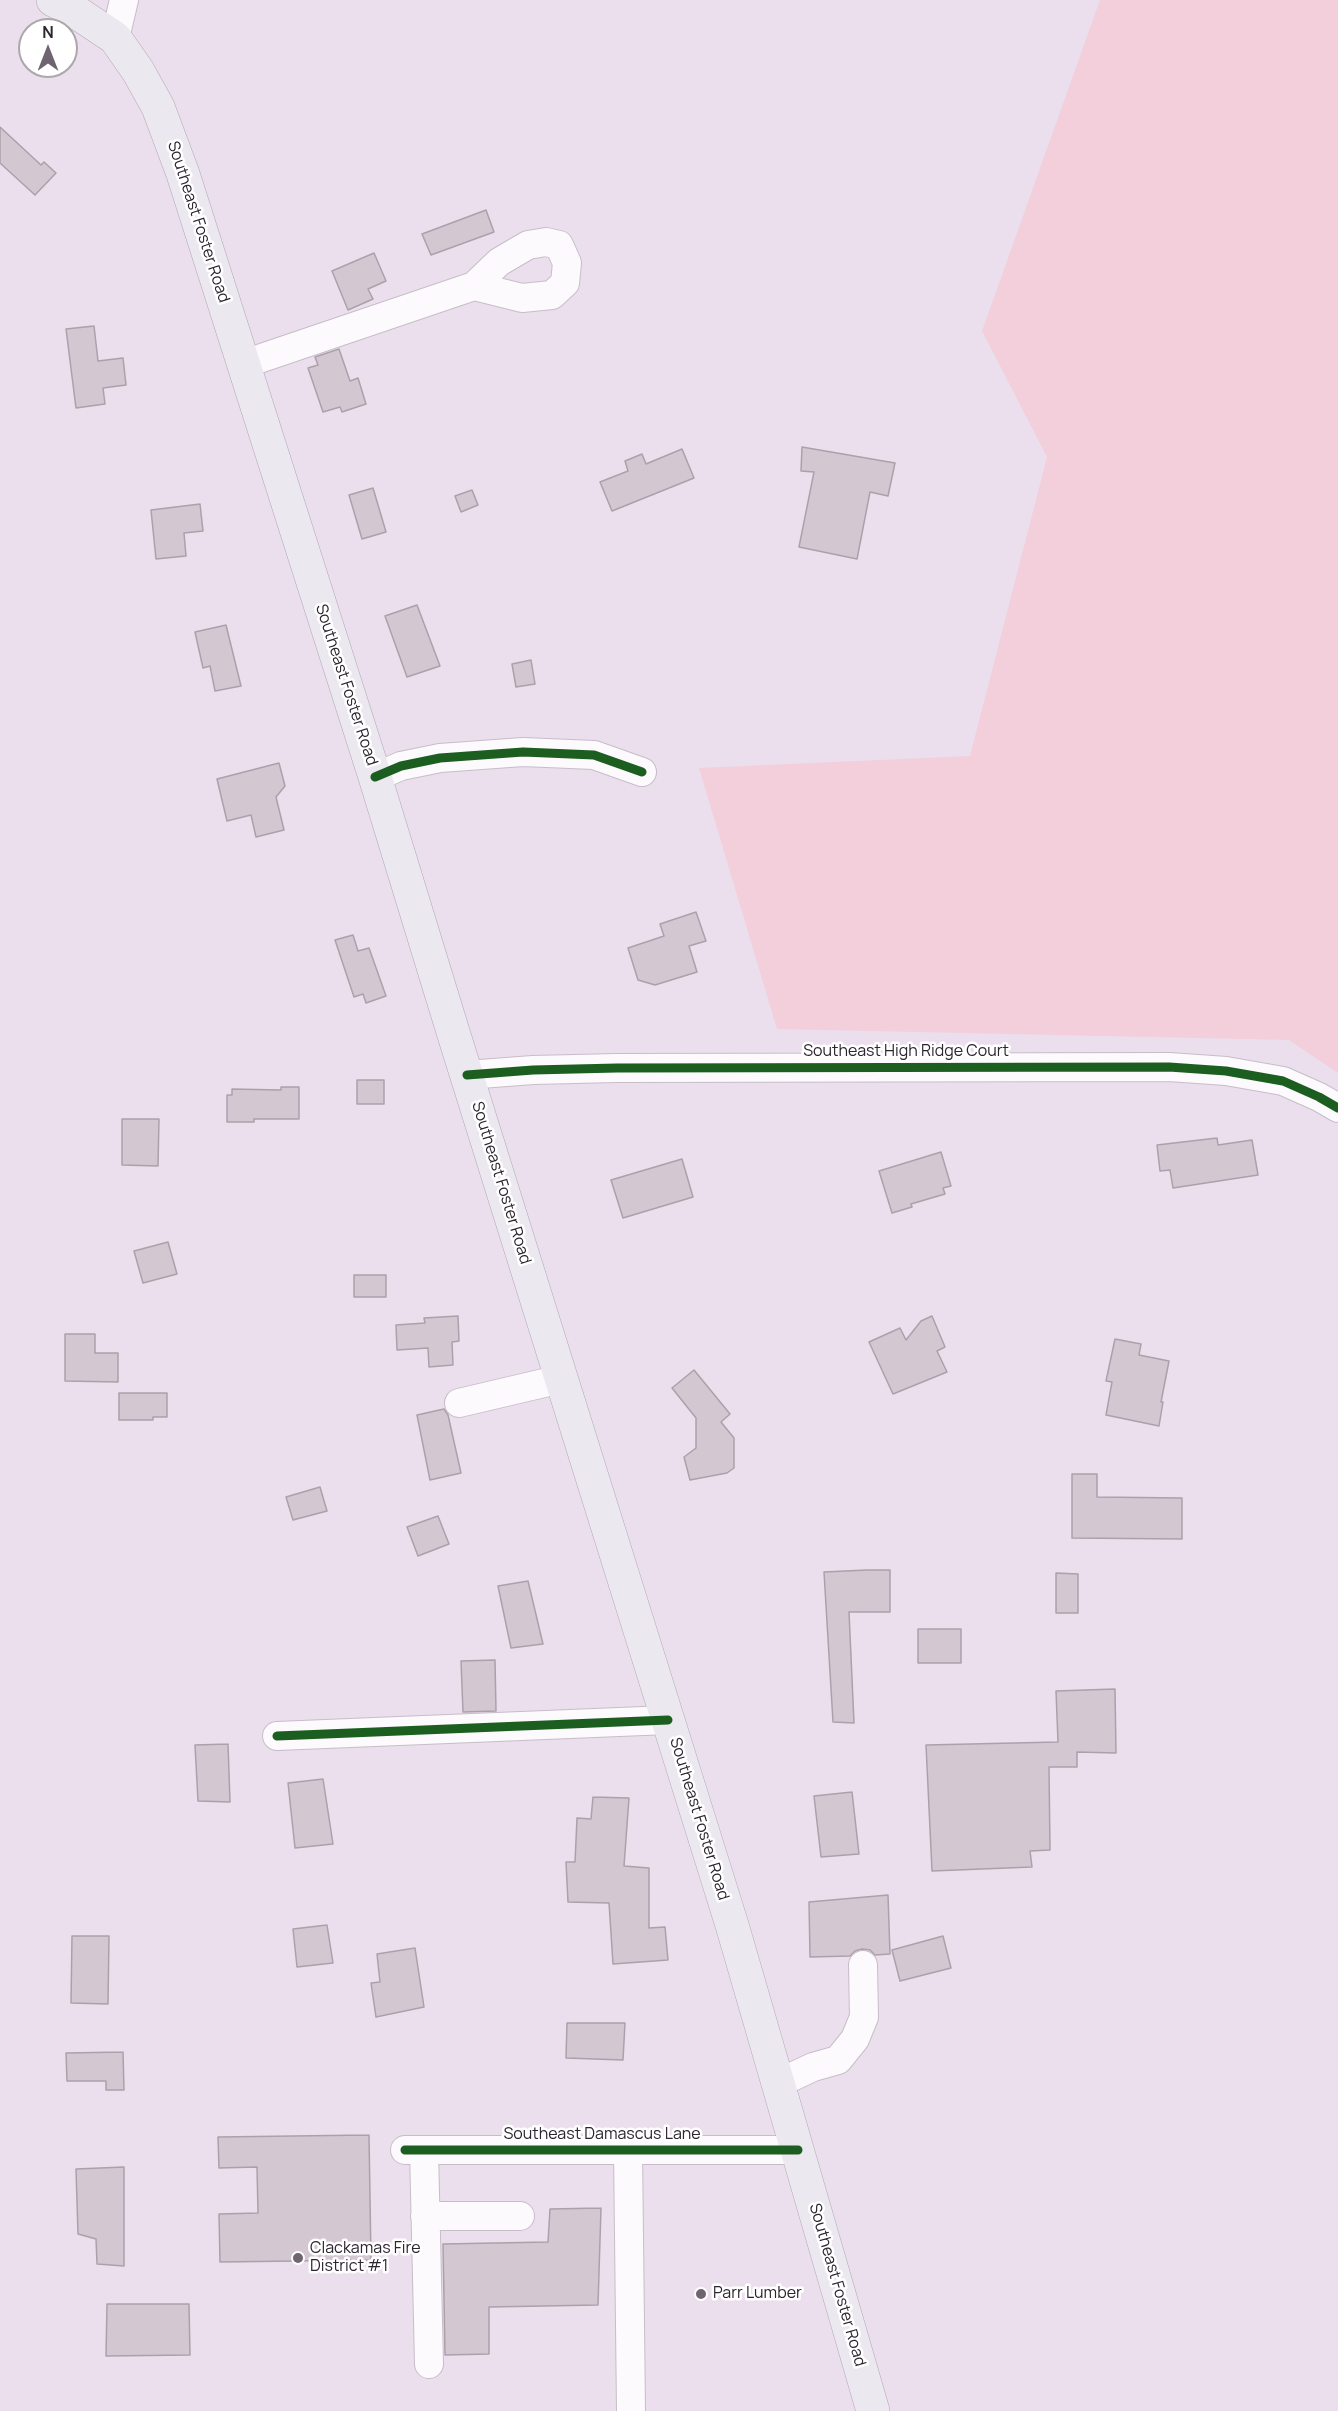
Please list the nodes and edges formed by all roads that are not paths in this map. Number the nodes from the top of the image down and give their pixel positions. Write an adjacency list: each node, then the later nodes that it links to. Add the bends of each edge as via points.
1 (53, 0): 3 (main road, Southeast Foster Road)
2 (124, 0): 3 (street)
3 (115, 38): 5 (main road, Southeast Foster Road, via 158,108)
4 (474, 286): 5 (street)
5 (244, 364): 7 (main road, Southeast Foster Road)
6 (642, 772): 7 (street, via 594,755 523,752 440,758 401,766)
7 (375, 777): 8 (main road, Southeast Foster Road)
8 (467, 1075): 9 (street, Southeast High Ridge Court, via 617,1068 1169,1067 1283,1081); 10 (main road, Southeast Foster Road)
9 (1338, 1108)
10 (561, 1379): 11 (street); 12 (main road, Southeast Foster Road)
11 (459, 1403)
12 (668, 1720): 13 (street); 15 (main road, Southeast Foster Road)
13 (277, 1736)
14 (863, 1965): 15 (street, via 864,2017 855,2039 838,2060)
15 (779, 2084): 17 (main road, Southeast Foster Road)
16 (628, 2150): 17 (street, Southeast Damascus Lane); 18 (street, Southeast Damascus Lane, via 414,2150); 21 (street)
17 (798, 2150): 22 (main road, Southeast Foster Road)
18 (425, 2216): 19 (street); 20 (street)
19 (520, 2216)
20 (429, 2364)
21 (631, 2411)
22 (873, 2411)

